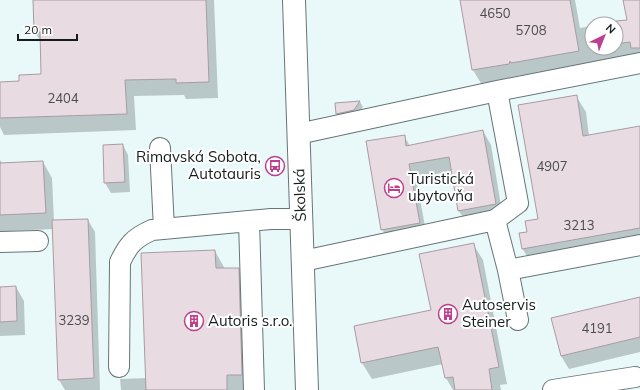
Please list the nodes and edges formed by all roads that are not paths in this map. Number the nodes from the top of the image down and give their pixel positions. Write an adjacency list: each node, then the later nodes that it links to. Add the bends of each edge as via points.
1 (294, 0): 4 (main road, Školská)
2 (640, 64): 3 (lane)
3 (497, 91): 4 (lane); 7 (lane, via 518,203)
4 (298, 134): 6 (main road, Školská)
5 (160, 148): 9 (lane)
6 (301, 219): 8 (lane); 13 (main road, Školská)
7 (495, 220): 13 (lane); 14 (lane)
8 (249, 221): 9 (lane); 18 (lane)
9 (164, 229): 16 (lane, via 152,230 138,236 126,248 120,262)
10 (38, 241): 11 (lane)
11 (0, 242)
12 (640, 245): 14 (lane)
13 (303, 261): 19 (main road, Školská)
14 (508, 270): 15 (lane)
15 (518, 320)
16 (120, 367)
17 (635, 376): 20 (lane)
18 (254, 390)
19 (307, 390)
20 (553, 390)

